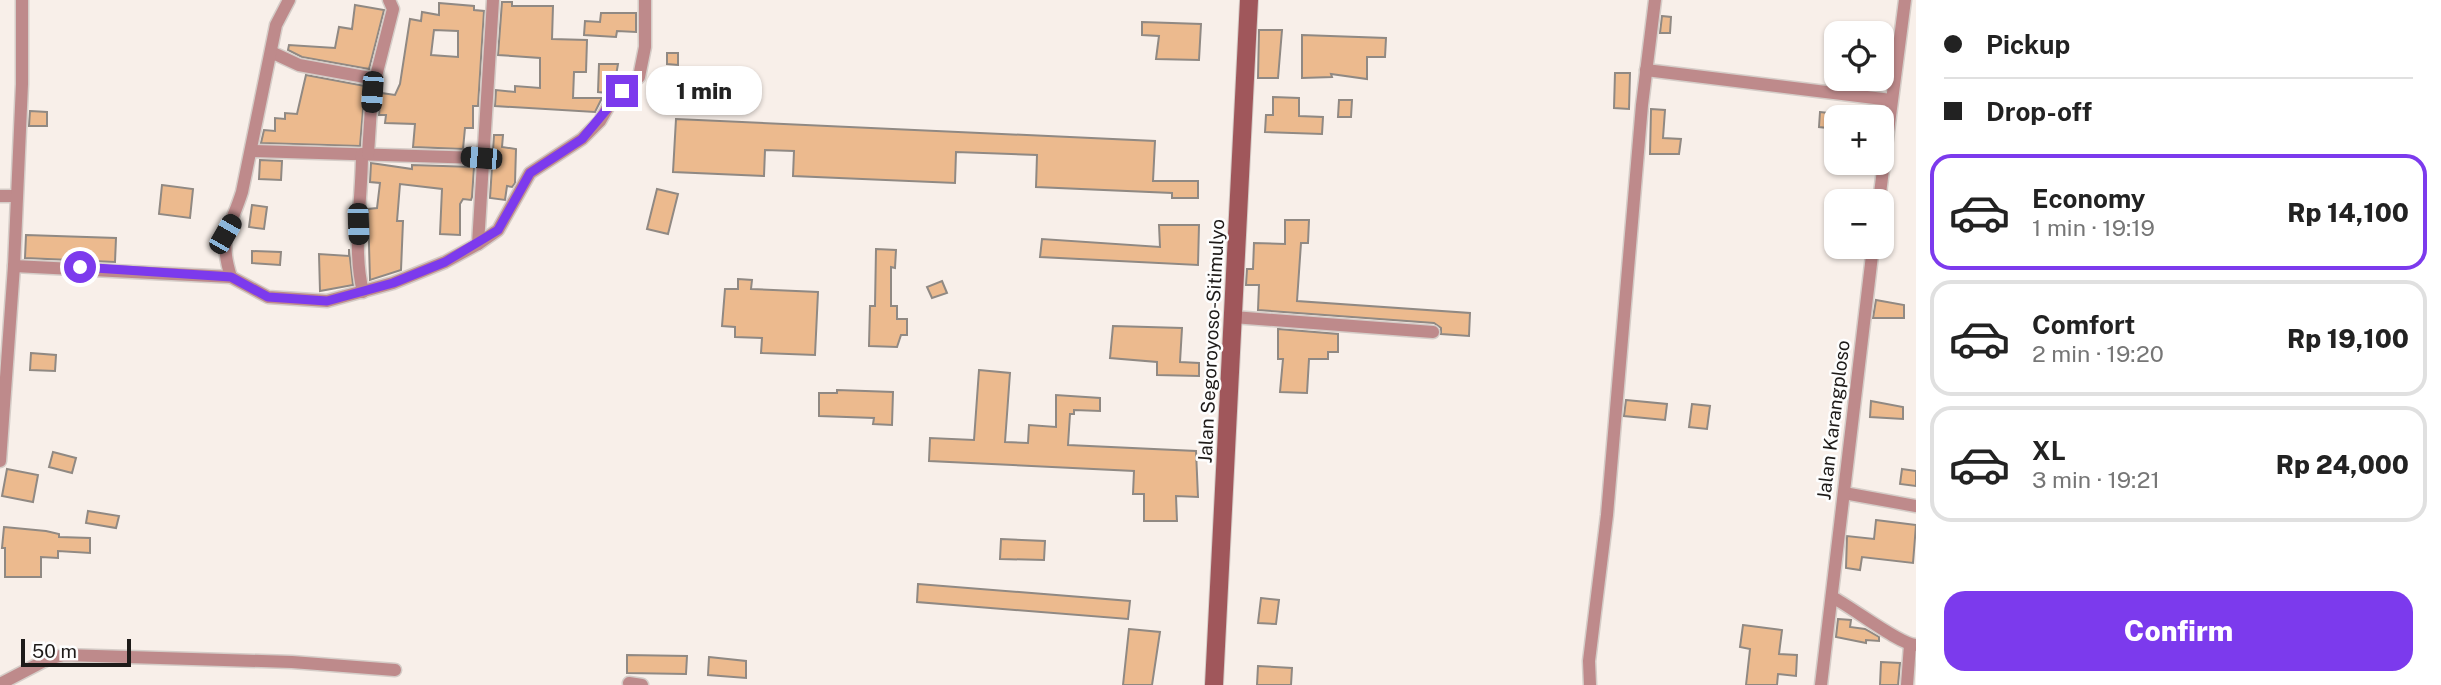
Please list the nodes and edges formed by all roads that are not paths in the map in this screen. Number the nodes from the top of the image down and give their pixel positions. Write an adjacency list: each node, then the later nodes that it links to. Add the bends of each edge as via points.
1 (22, 0): 18 (street)
2 (289, 0): 9 (street, via 276,25)
3 (389, 0): 11 (street, via 393,9 390,29)
4 (493, 0): 15 (street)
5 (645, 0): 19 (street, via 645,47 639,77 612,100 582,139 530,173 498,230)
6 (1249, 0): 24 (main road, Jalan Segoroyoso-Sitimulyo)
7 (1655, 0): 10 (street)
8 (1905, 0): 12 (street)
9 (271, 52): 11 (street, via 299,65); 13 (street)
10 (1646, 70): 12 (street); 35 (street)
11 (376, 79): 14 (street)
12 (1891, 100): 16 (street)
13 (251, 151): 14 (street); 22 (street, via 234,219 225,234 224,256)
14 (365, 154): 15 (street); 23 (street, via 358,224)
15 (481, 158): 19 (street)
16 (1880, 189)
17 (0, 196): 18 (street)
18 (15, 196): 21 (street)
19 (478, 244): 23 (street, via 445,262)
20 (1872, 259): 28 (street, Jalan Karangploso)
21 (14, 266): 22 (street); 26 (street)
22 (231, 277): 23 (street, via 268,297 327,301)
23 (363, 292)
24 (1233, 317): 25 (street); 34 (main road, Jalan Segoroyoso-Sitimulyo)
25 (1433, 332)
26 (1, 442): 27 (street)
27 (0, 461)
28 (1844, 493): 29 (street); 30 (street, Jalan Karangploso)
29 (1916, 506)
30 (1832, 597): 31 (street); 36 (street, Jalan Karangploso)
31 (1913, 645): 37 (street)
32 (395, 670): 33 (street, via 282,661 64,655)
33 (0, 684)
34 (1214, 685)
35 (1590, 685)
36 (1821, 685)
37 (1907, 685)

